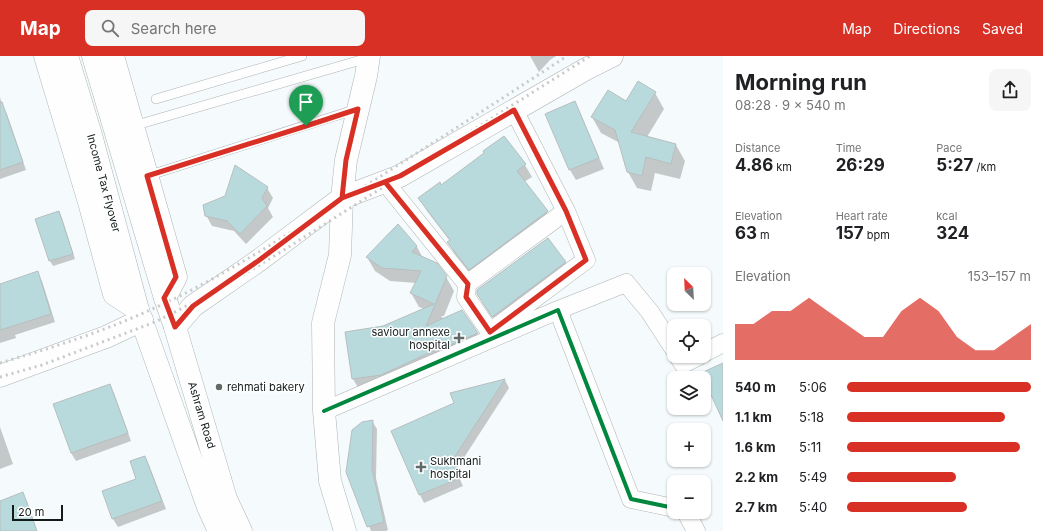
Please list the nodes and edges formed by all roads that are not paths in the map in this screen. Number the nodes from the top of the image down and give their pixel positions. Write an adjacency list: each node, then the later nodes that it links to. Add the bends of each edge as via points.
1 (45, 56): 19 (main road, via 114,294)
2 (67, 56): 19 (main road, Income Tax Flyover)
3 (93, 56): 17 (main road)
4 (112, 56): 11 (main road)
5 (302, 56): 8 (lane)
6 (612, 56): 10 (main road)
7 (368, 57): 9 (main road); 11 (lane)
8 (156, 99)
9 (358, 109): 12 (lane); 14 (main road, via 346,160)
10 (514, 110): 13 (main road, via 400,176); 15 (street)
11 (133, 126): 12 (main road)
12 (147, 176): 17 (main road, via 176,277)
13 (385, 182): 14 (main road); 16 (street)
14 (342, 198): 20 (main road, via 193,306); 25 (main road, via 340,255 323,323)
15 (566, 211): 16 (street); 16 (street, via 586,260 490,332 466,297)
16 (468, 284)
17 (164, 298): 20 (main road, Ashram Road)
18 (558, 310): 21 (street, via 626,283); 25 (street); 26 (street, via 631,499)
19 (140, 315): 24 (main road, via 106,338); 28 (main road, via 208,507)
20 (175, 327): 29 (main road, Ashram Road, via 226,499)
21 (667, 338)
22 (723, 343): 23 (street)
23 (711, 349)
24 (0, 376)
25 (324, 411): 30 (main road, via 330,481)
26 (667, 507)
27 (690, 519): 31 (street)
28 (219, 531)
29 (241, 531)
30 (345, 531)
31 (696, 531)

